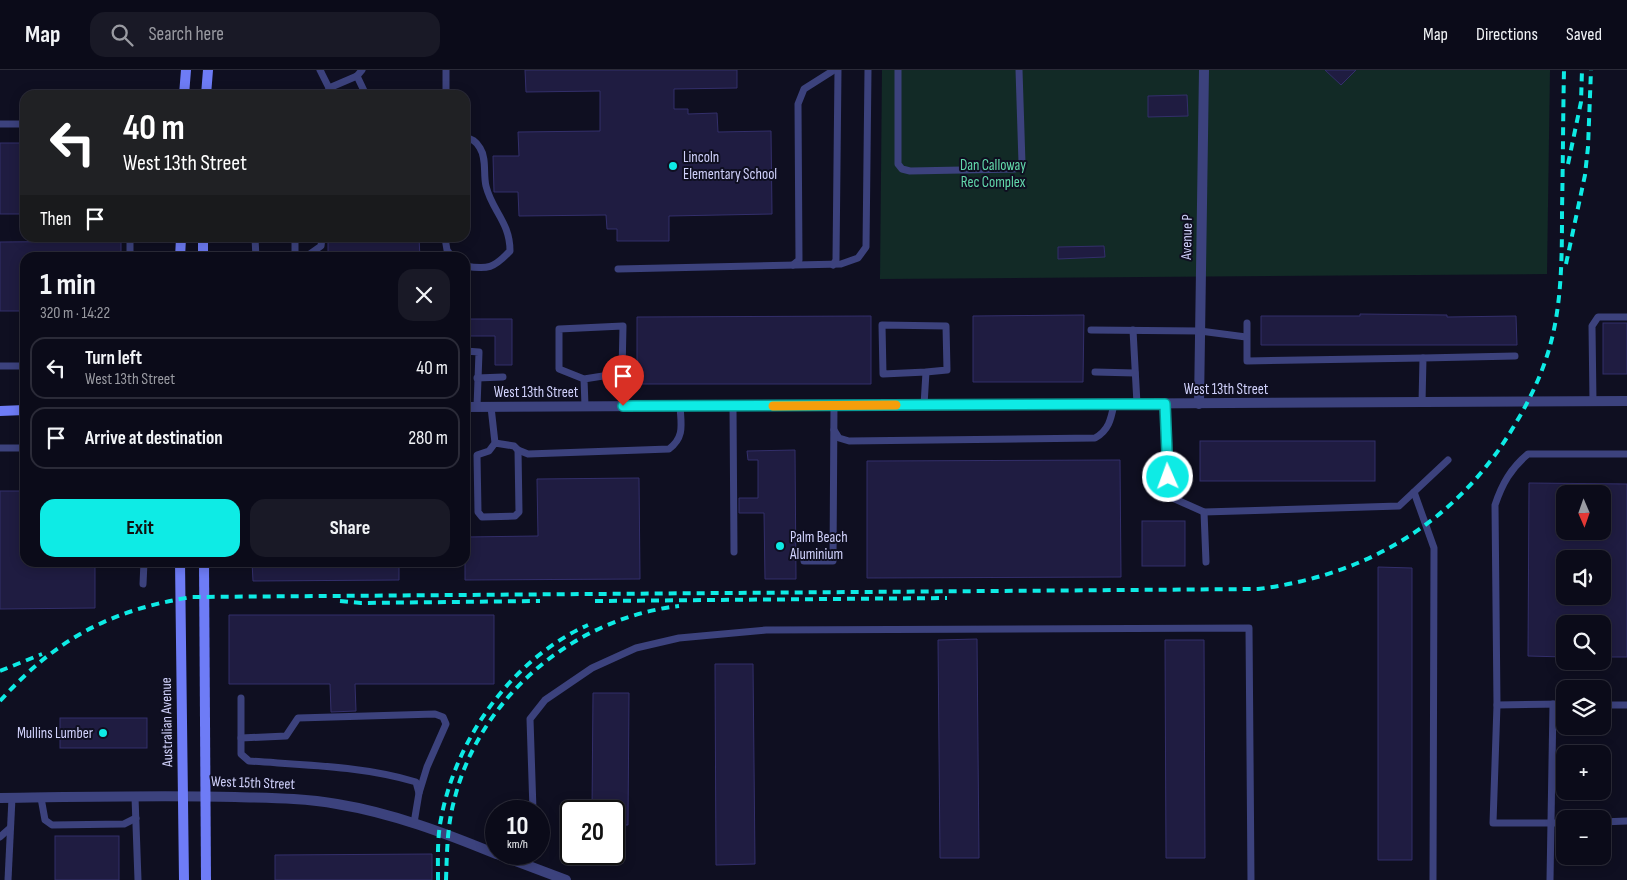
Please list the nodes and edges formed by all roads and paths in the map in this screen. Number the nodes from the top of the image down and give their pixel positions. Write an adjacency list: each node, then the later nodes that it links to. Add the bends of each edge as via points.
1 (186, 70): 11 (main road)
2 (208, 70): 12 (main road)
3 (320, 70): 13 (lane)
4 (446, 70): 16 (lane)
5 (836, 70): 22 (lane, via 836,260); 23 (lane, via 804,89 798,104 798,260)
6 (868, 70): 22 (lane, via 866,247 858,258)
7 (898, 70): 8 (lane, via 898,164 910,171 1015,169 1022,163)
8 (1019, 70)
9 (1204, 70): 30 (street, Avenue P)
10 (359, 73): 14 (lane); 15 (lane)
11 (184, 90)
12 (206, 90)
13 (329, 90)
14 (331, 90)
15 (364, 90)
16 (446, 90)
17 (0, 124): 18 (lane)
18 (20, 124)
19 (470, 138): 24 (lane, via 481,149 486,185 510,237 510,250 501,260 491,267)
20 (322, 242): 21 (lane)
21 (312, 252)
22 (833, 264): 23 (lane)
23 (793, 265): 25 (lane)
24 (470, 267)
25 (618, 269)
26 (1627, 317): 44 (lane, via 1598,317 1592,326)
27 (1247, 324): 31 (lane)
28 (1091, 330): 29 (lane)
29 (1133, 330): 30 (lane); 39 (lane)
30 (1200, 331): 31 (lane); 49 (street, Avenue P)
31 (1246, 336): 34 (lane, via 1247,361)
32 (470, 351): 41 (lane, via 479,352)
33 (1515, 356): 34 (lane)
34 (1423, 358): 43 (lane)
35 (0, 366): 36 (lane)
36 (20, 366)
37 (926, 372): 37 (lane, via 947,370 946,326 882,325 883,374); 51 (lane)
38 (1095, 372): 39 (lane)
39 (1135, 373): 47 (lane)
40 (503, 377): 41 (lane)
41 (477, 378): 56 (lane)
42 (584, 380): 42 (lane, via 559,369 559,329 623,326 622,373); 52 (lane)
43 (1422, 402): 44 (street, West 13th Street); 49 (street, West 13th Street)
44 (1593, 402): 45 (street, West 13th Street)
45 (1627, 402)
46 (1114, 404): 47 (street, West 13th Street); 51 (street, West 13th Street); 60 (lane, via 1104,434 1095,438 849,441 839,438)
47 (1137, 404): 48 (street, West 13th Street)
48 (1165, 404): 49 (street, West 13th Street); 68 (lane, via 1168,496)
49 (1199, 404)
50 (834, 405): 51 (street, West 13th Street); 54 (street, West 13th Street); 60 (lane)
51 (924, 405)
52 (585, 406): 53 (street, West 13th Street); 57 (street, West 13th Street)
53 (680, 406): 54 (street, West 13th Street); 64 (lane, via 681,434 678,443 669,449 528,454)
54 (733, 406): 69 (lane)
55 (470, 407): 56 (street, West 13th Street)
56 (477, 407): 57 (street, West 13th Street)
57 (491, 407): 61 (lane)
58 (20, 410): 59 (main road)
59 (0, 411)
60 (834, 430): 70 (lane, via 833,561)
61 (495, 443): 64 (lane, via 514,446); 64 (lane, via 477,455 478,512 482,517 515,516 519,512)
62 (0, 448): 63 (lane)
63 (20, 448)
64 (518, 450)
65 (1627, 454): 79 (lane, via 1528,454 1507,476 1495,505)
66 (1448, 460): 67 (lane)
67 (1414, 492): 68 (lane, via 1398,506); 106 (lane, via 1434,548)
68 (1204, 512): 71 (lane)
69 (734, 552)
70 (804, 561)
71 (1206, 562)
72 (144, 567): 75 (lane)
73 (180, 567): 83 (main road, Australian Avenue)
74 (204, 567): 84 (main road)
75 (144, 584)
76 (241, 698): 81 (lane)
77 (1553, 704): 79 (lane); 94 (lane)
78 (1611, 704): 80 (lane)
79 (1497, 705): 94 (lane, via 1493,823)
80 (1627, 705)
81 (241, 738): 82 (lane, via 241,754 249,761 400,777 416,782); 82 (lane, via 286,736 298,718 435,714 443,717 446,724)
82 (419, 793): 93 (lane)
83 (184, 796): 84 (street, West 15th Street); 85 (street, West 15th Street); 102 (main road, Australian Avenue)
84 (205, 796): 93 (street, West 15th Street, via 284,798 338,804); 103 (main road)
85 (135, 797): 88 (street, West 15th Street); 90 (lane)
86 (0, 798): 87 (street, West 15th Street)
87 (12, 798): 88 (street, West 15th Street); 96 (lane)
88 (41, 798): 90 (lane, via 45,820 52,825 124,824)
89 (532, 800): 105 (lane, via 530,719 545,700 592,668 636,648 679,638 766,630 1249,628)
90 (136, 818): 101 (lane)
91 (1627, 821): 92 (lane)
92 (1611, 822)
93 (414, 823): 98 (street, West 15th Street)
94 (1551, 824): 95 (lane); 107 (lane)
95 (1556, 824)
96 (10, 828): 97 (lane); 100 (lane)
97 (0, 837)
98 (485, 850)
99 (524, 865): 104 (street, West 15th Street)
100 (8, 880)
101 (138, 880)
102 (184, 880)
103 (206, 880)
104 (562, 880)
105 (1251, 880)
106 (1433, 880)
107 (1550, 880)

